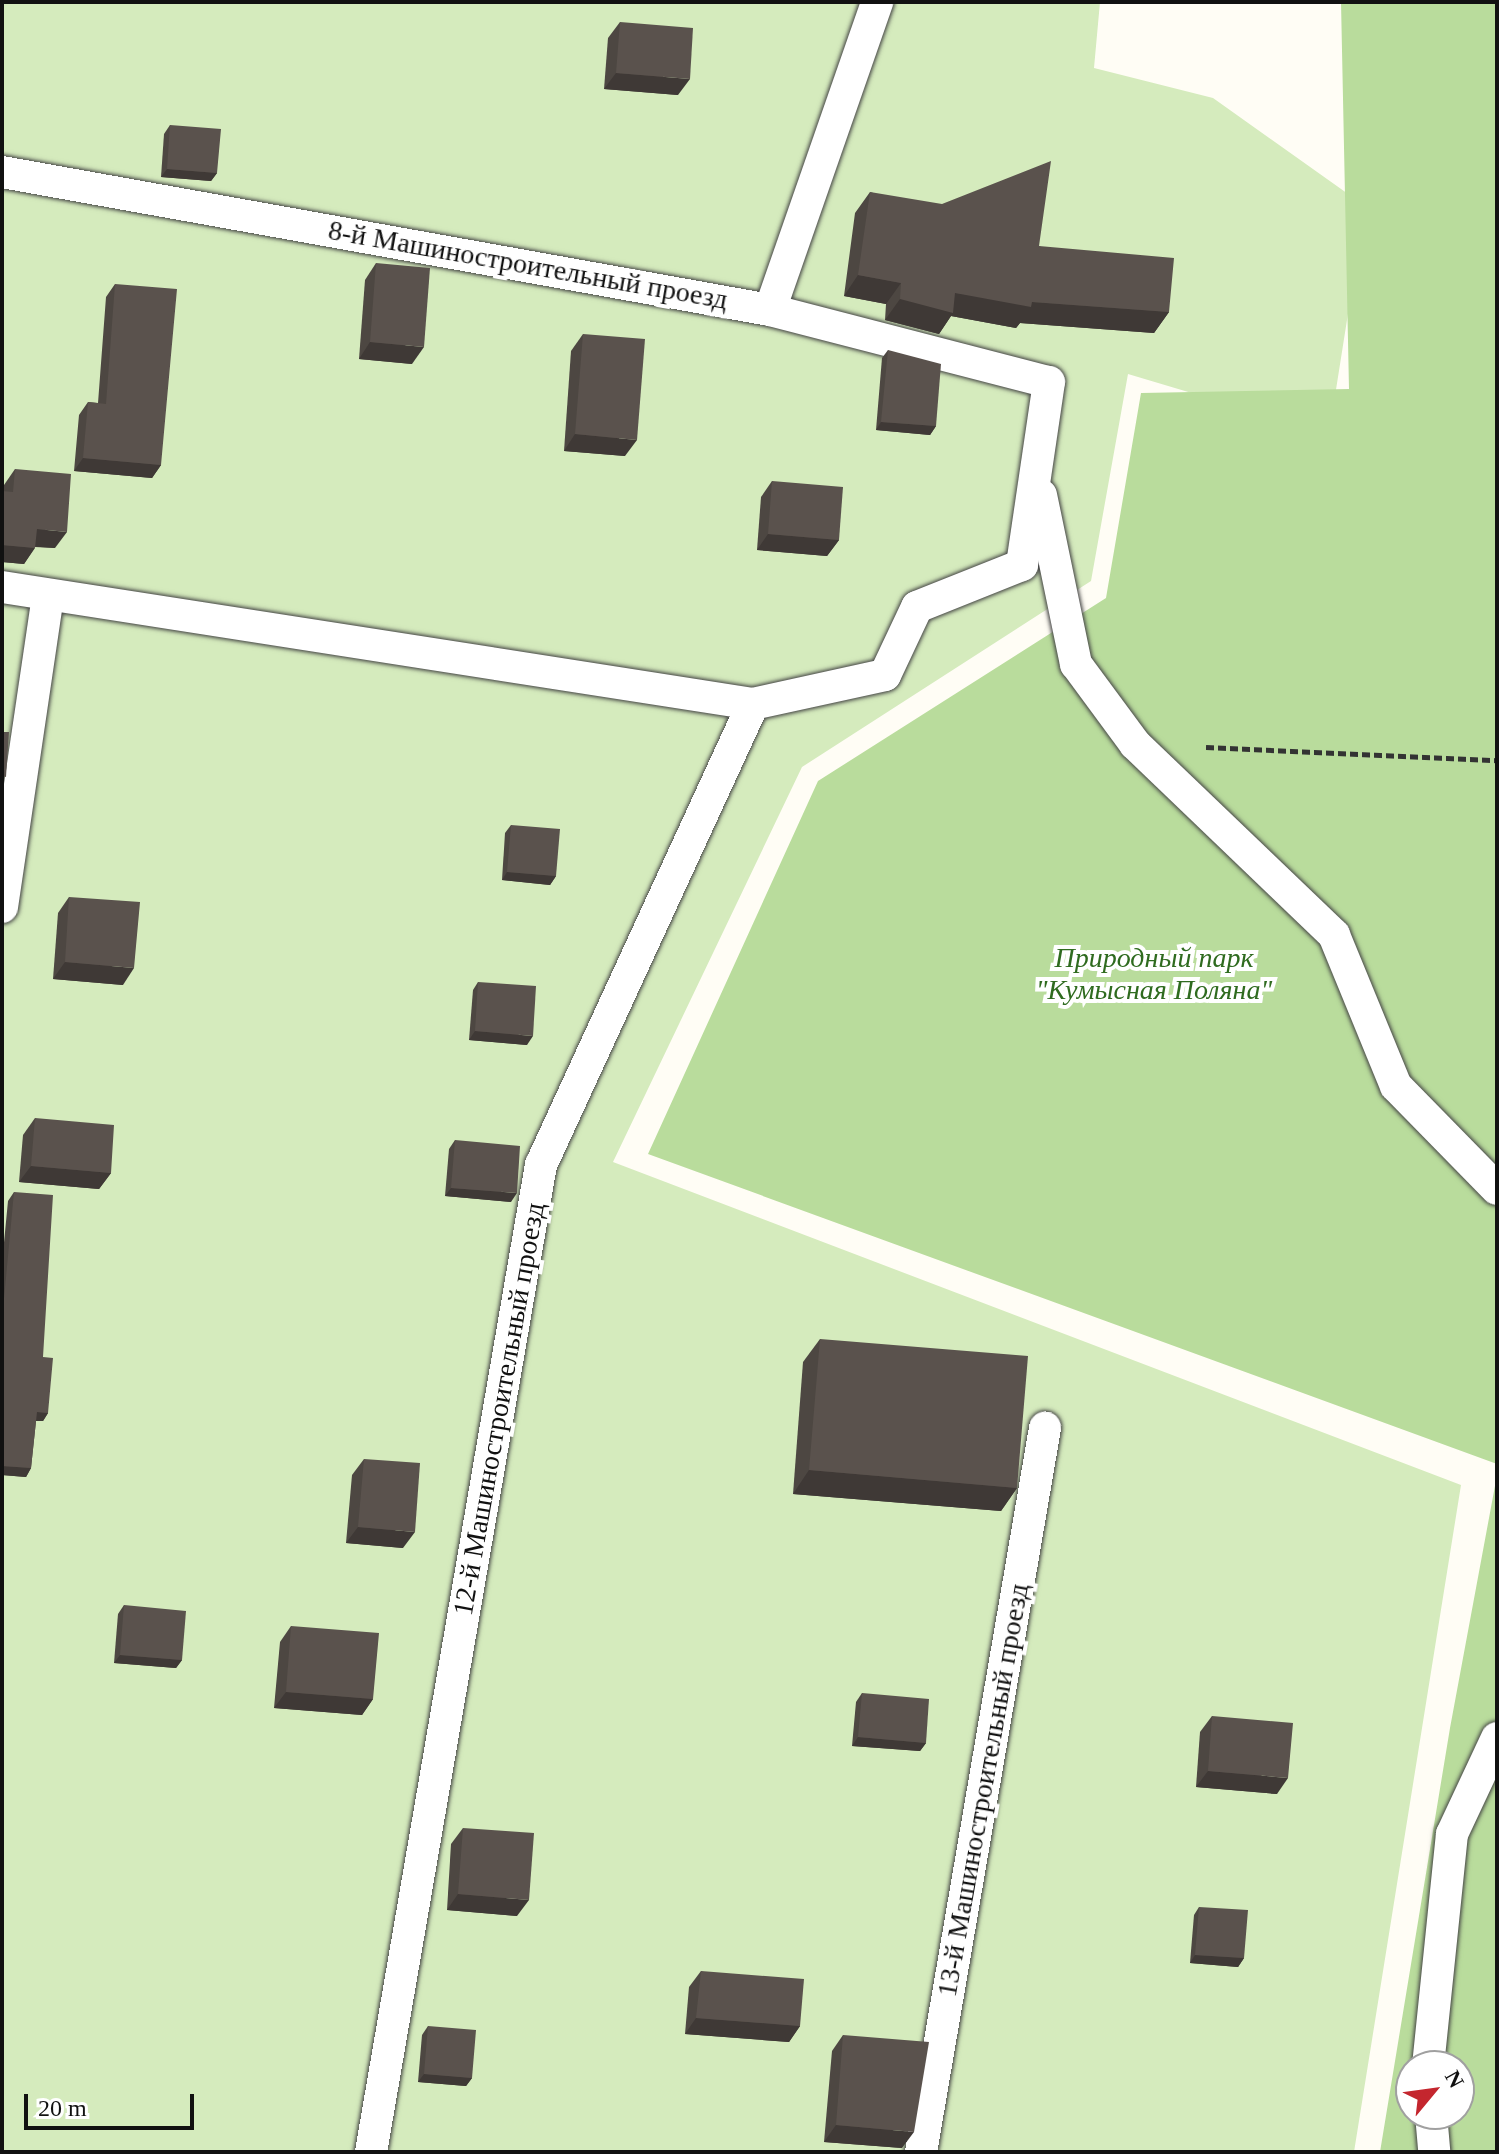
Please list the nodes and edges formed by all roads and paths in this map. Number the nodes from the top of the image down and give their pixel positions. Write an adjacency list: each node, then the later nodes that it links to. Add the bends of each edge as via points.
1 (877, 2): 3 (lane)
2 (2, 172): 3 (lane, 8-й Машиностроительный проезд)
3 (770, 310): 4 (lane, 8-й Машиностроительный проезд, via 1049,382)
4 (1037, 476): 7 (lane, via 1022,565 917,607 885,675); 8 (lane, via 1076,664)
5 (2, 587): 6 (lane)
6 (48, 595): 7 (lane); 10 (lane)
7 (753, 704): 16 (lane, 12-й Машиностроительный проезд, via 541,1165)
8 (1135, 744): 9 (path); 11 (lane, via 1334,935 1396,1086)
9 (1497, 760)
10 (2, 907)
11 (1497, 1189)
12 (1045, 1428): 17 (lane, 13-й Машиностроительный проезд)
13 (1497, 1738): 14 (lane, via 1452,1834)
14 (1430, 2050)
15 (1432, 2130): 18 (lane)
16 (371, 2152)
17 (921, 2152)
18 (1434, 2152)

